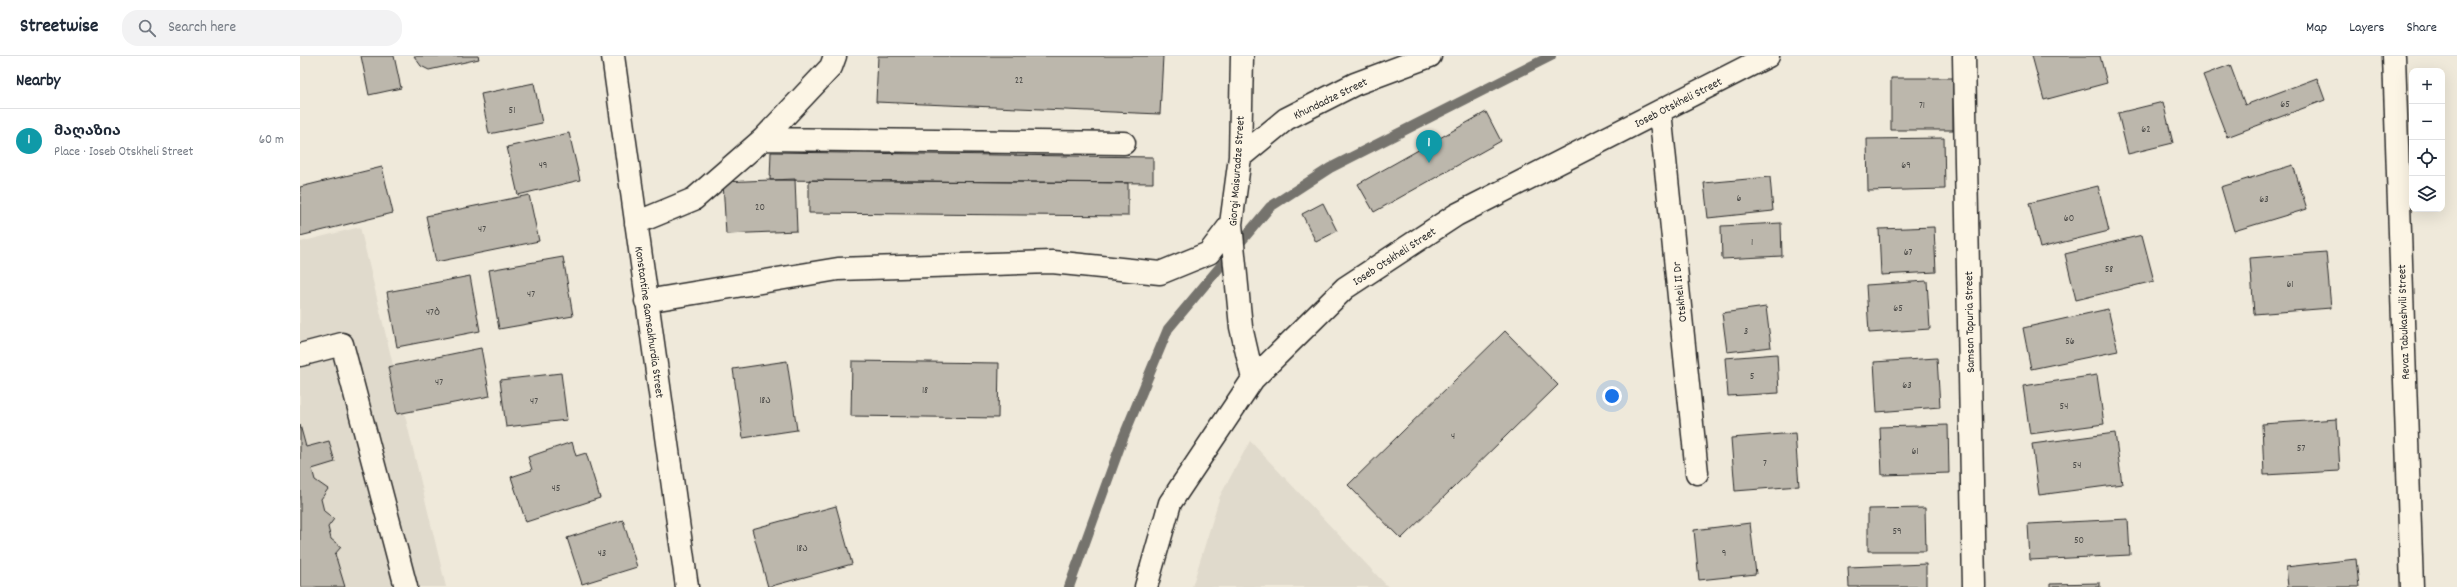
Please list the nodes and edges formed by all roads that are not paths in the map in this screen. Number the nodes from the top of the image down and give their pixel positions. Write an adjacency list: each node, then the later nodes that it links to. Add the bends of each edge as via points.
1 (614, 56): 12 (street, Konstantine Gamsakhurdia Street)
2 (835, 56): 9 (street, via 831,67)
3 (1242, 56): 11 (street, Giorgi Maisuradze Street)
4 (1430, 56): 11 (street, Khundadze Street, via 1355,84 1286,119)
5 (1768, 56): 8 (street, Ioseb Otskheli Street)
6 (1964, 56): 21 (street, Samson Topuria Street)
7 (2394, 56): 22 (street, Revaz Tabukashvili Street)
8 (1660, 112): 16 (street, Ioseb Otskheli Street, via 1456,215 1352,283); 17 (street, Otskheli II Dr)
9 (763, 139): 10 (street); 12 (street, via 694,199)
10 (1124, 143)
11 (1240, 157): 13 (street, Giorgi Maisuradze Street)
12 (636, 223): 14 (street, Konstantine Gamsakhurdia Street)
13 (1231, 224): 14 (street, via 1209,252 1160,273 1052,262 838,269); 16 (street, Giorgi Maisuradze Street, via 1241,327)
14 (646, 301): 19 (street, Konstantine Gamsakhurdia Street)
15 (300, 355): 18 (street, via 342,344)
16 (1253, 379): 20 (street, Ioseb Otskheli Street, via 1170,503)
17 (1697, 473)
18 (406, 587)
19 (687, 587)
20 (1146, 587)
21 (1974, 587)
22 (2412, 587)

